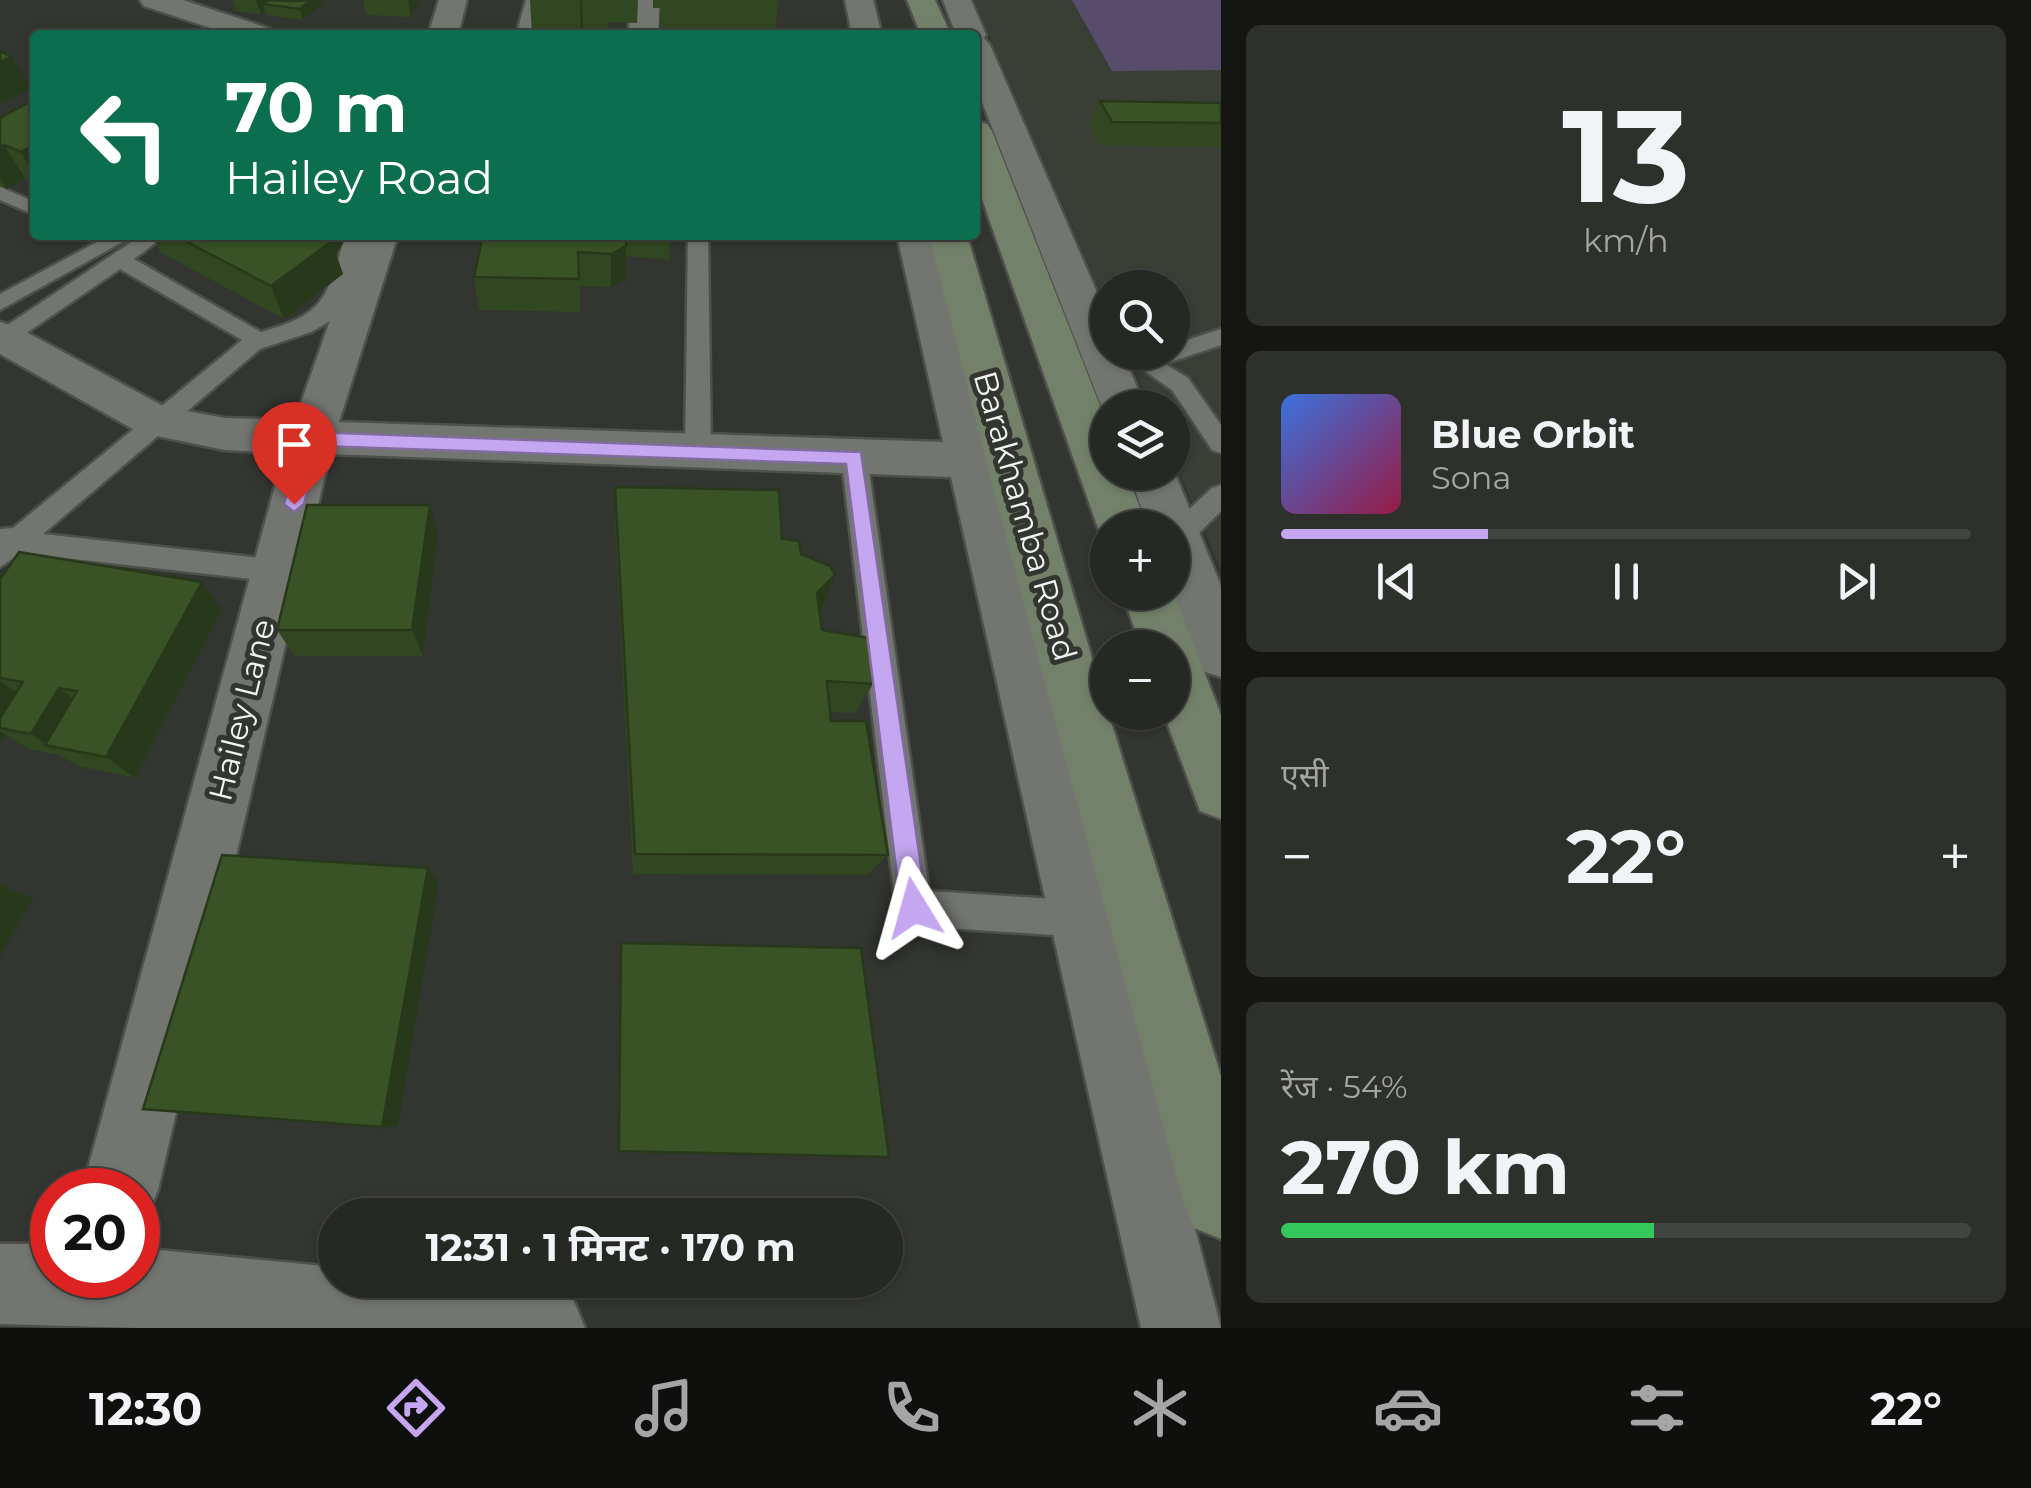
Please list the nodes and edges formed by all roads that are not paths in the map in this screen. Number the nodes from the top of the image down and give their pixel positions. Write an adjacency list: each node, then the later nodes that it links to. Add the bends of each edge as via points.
1 (154, 0): 9 (street)
2 (453, 0): 10 (street)
3 (540, 0): 11 (street)
4 (646, 0): 12 (street)
5 (859, 0): 13 (street)
6 (886, 0): 14 (main road)
7 (921, 0): 15 (main road)
8 (957, 0): 16 (street)
9 (246, 30)
10 (444, 30)
11 (532, 30)
12 (643, 30)
13 (867, 30)
14 (894, 30)
15 (934, 30)
16 (969, 30)
17 (980, 58): 27 (street)
18 (980, 144): 34 (main road)
19 (0, 193): 20 (lane)
20 (30, 206)
21 (354, 240): 30 (lane, via 347,284 323,315 300,330)
22 (377, 240): 35 (street, Hailey Lane)
23 (698, 240): 37 (lane)
24 (918, 240): 39 (street)
25 (949, 240): 39 (main road, Barakhamba Road)
26 (113, 243): 28 (lane); 28 (lane); 30 (lane)
27 (1090, 314)
28 (1, 326): 33 (street)
29 (1221, 337): 31 (lane)
30 (258, 340): 33 (lane)
31 (1190, 345)
32 (1159, 370): 36 (lane, via 1180,384)
33 (154, 422): 35 (street); 42 (lane)
34 (1090, 426)
35 (311, 438): 37 (street); 43 (street, Hailey Lane)
36 (1221, 444)
37 (698, 452): 38 (street)
38 (854, 457): 39 (street); 47 (lane, via 914,908)
39 (990, 461): 47 (street); 49 (main road, Barakhamba Road)
40 (1177, 490): 41 (street)
41 (1208, 513): 44 (street)
42 (5, 543): 43 (lane)
43 (278, 570): 48 (street, Hailey Lane)
44 (1221, 654)
45 (1190, 708): 46 (main road)
46 (1221, 792)
47 (1084, 919): 54 (street)
48 (126, 1168)
49 (1221, 1201)
50 (0, 1284): 51 (street)
51 (30, 1286)
52 (160, 1297): 53 (street)
53 (544, 1328)
54 (1182, 1328)

